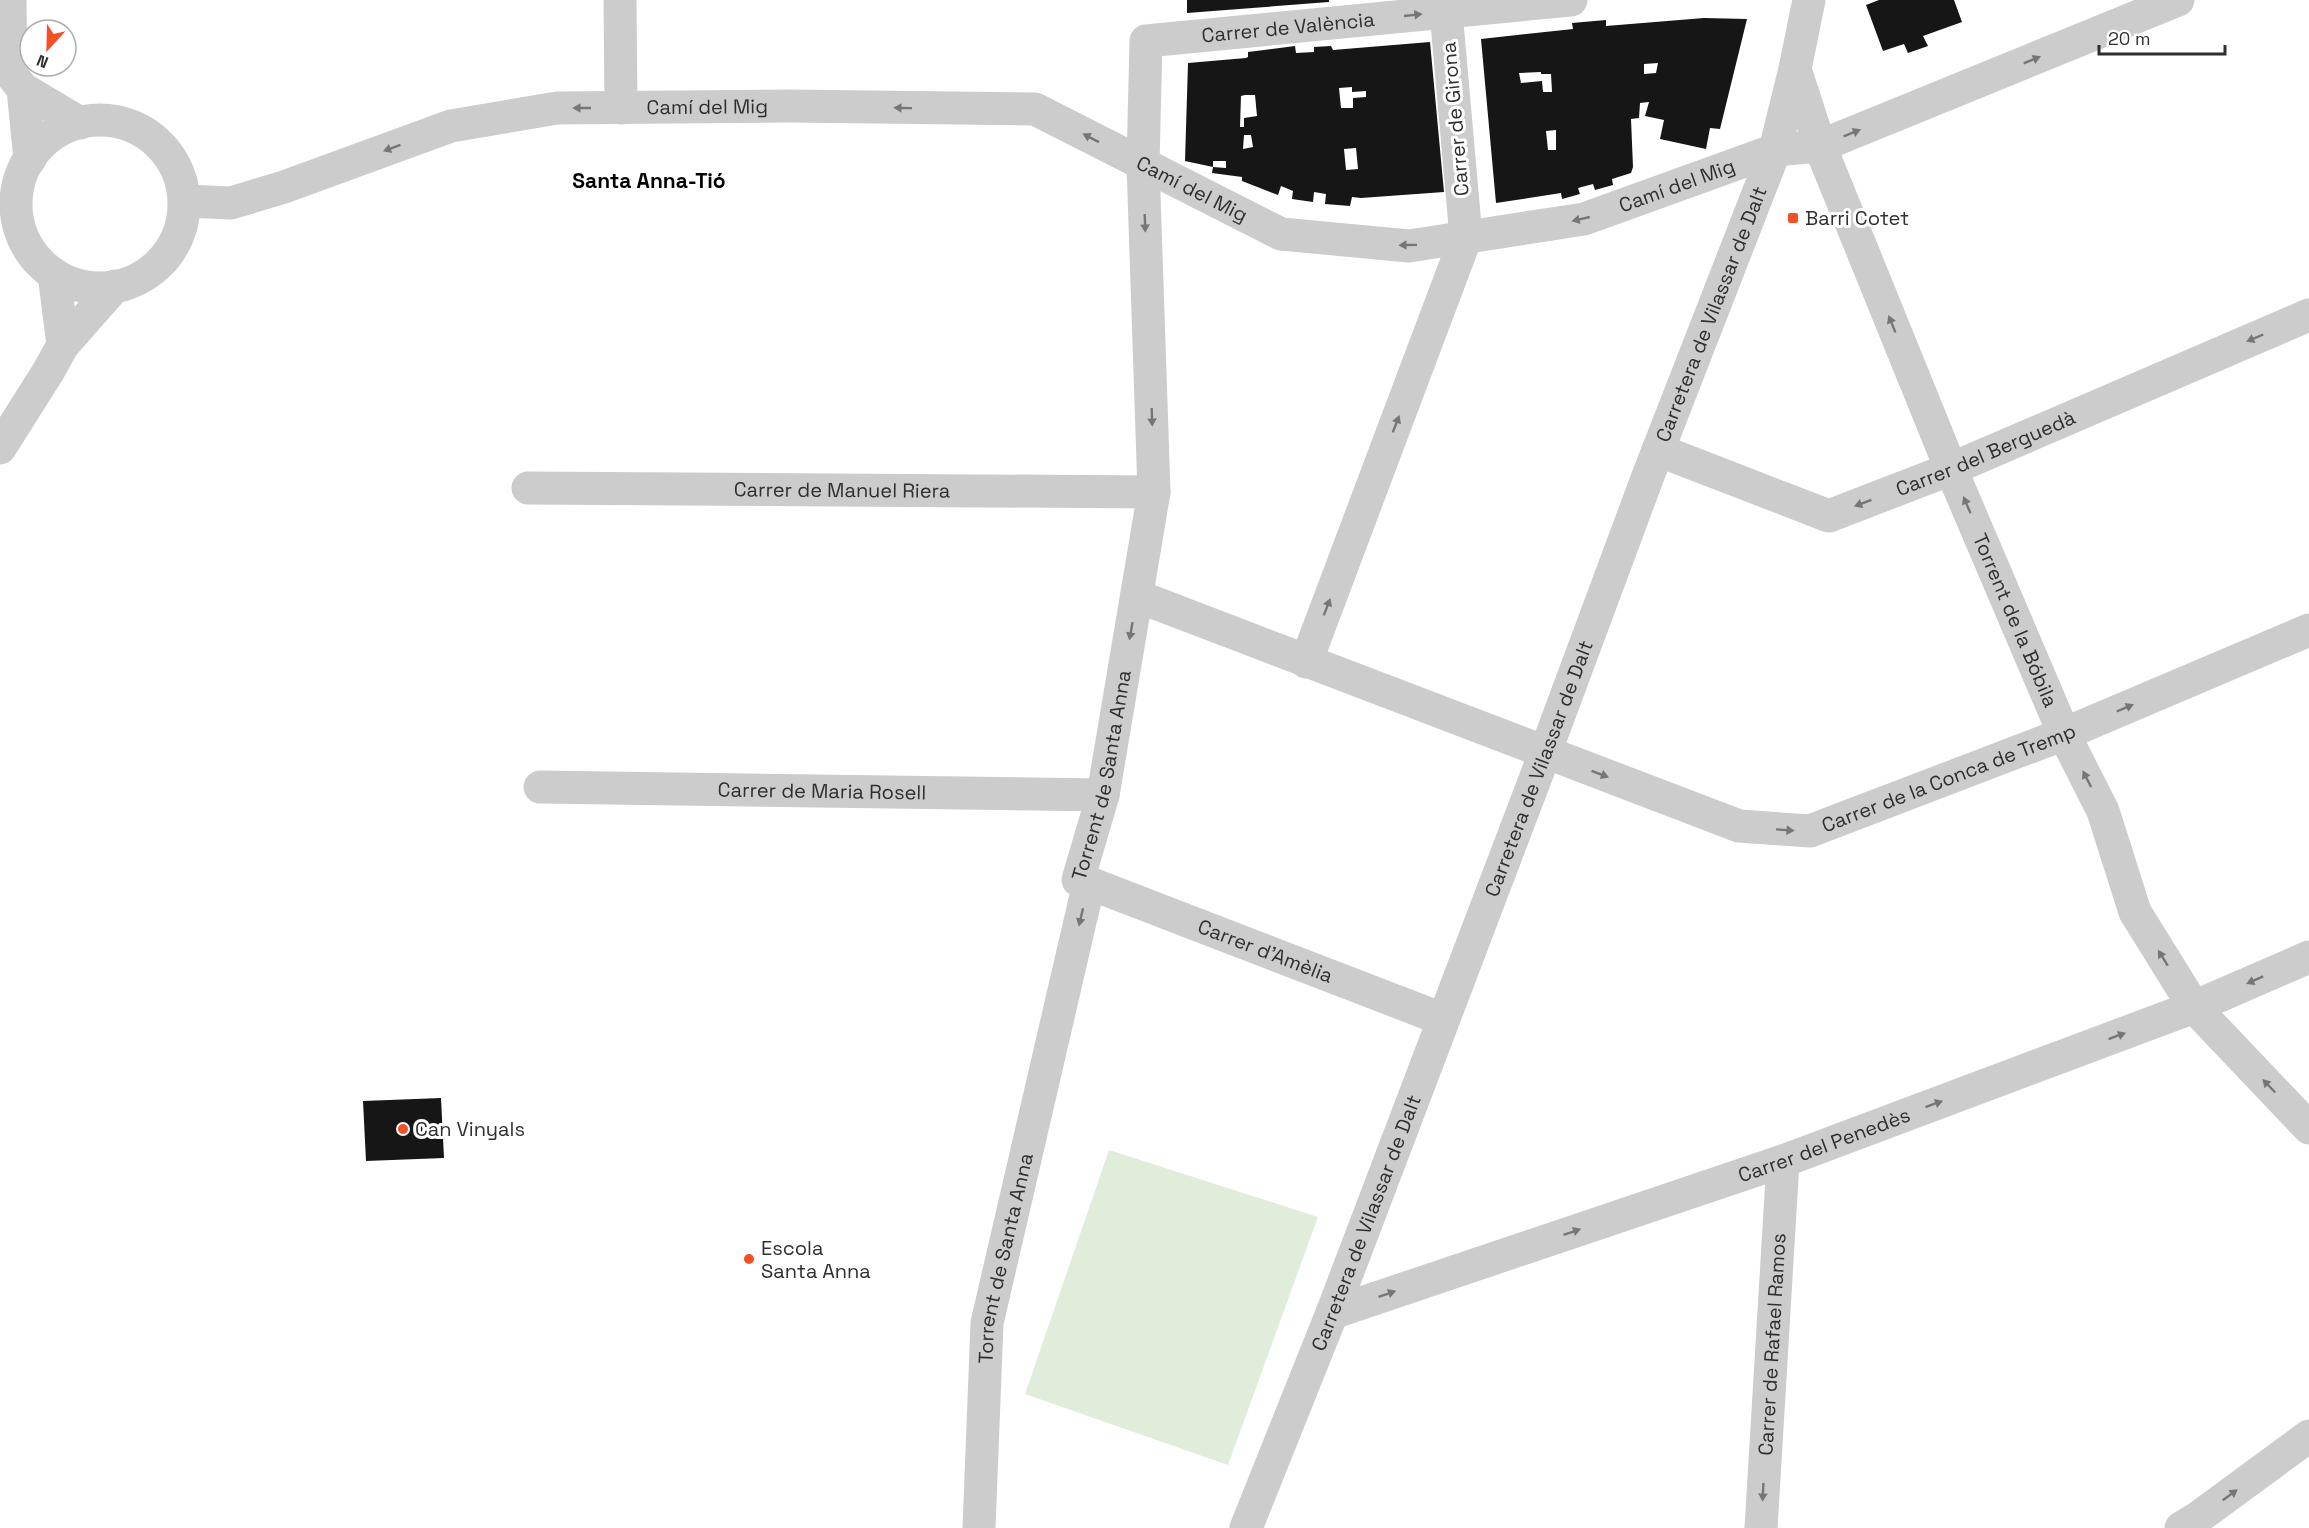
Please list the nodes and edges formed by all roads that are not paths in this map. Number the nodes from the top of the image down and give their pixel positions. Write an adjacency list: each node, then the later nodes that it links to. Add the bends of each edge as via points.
1 (10, 0): 9 (street, via 11,74)
2 (620, 0): 10 (street)
3 (1571, 0): 6 (street, Carrer de València)
4 (1809, 0): 8 (street, Carretera de Vilassar de Dalt)
5 (2178, 0): 12 (street, Camí del Mig, one-way to 5)
6 (1445, 6): 7 (street, Carrer de València, one-way to 6); 17 (street, Carrer de Girona)
7 (1146, 41): 15 (street, Torrent de Santa Anna)
8 (1795, 69): 12 (street, Torrent de la Bóbila); 13 (street, Carretera de Vilassar de Dalt)
9 (23, 89): 11 (street); 14 (street)
10 (621, 108): 15 (street, Camí del Mig, one-way to 10, via 1035,109); 16 (street, Camí del Mig, one-way to 16, via 557,108 451,126 231,203)
11 (80, 123): 14 (street, via 64,128 41,144); 16 (street, via 117,122 144,132 164,150 179,174)
12 (1820, 146): 13 (street, Camí del Mig); 24 (street, Torrent de la Bóbila, one-way to 12)
13 (1775, 150): 17 (street, Camí del Mig, one-way to 17, via 1584,219); 23 (street, Carretera de Vilassar de Dalt)
14 (30, 159): 18 (street, via 24,166 17,192 17,220 27,246)
15 (1143, 164): 17 (street, Camí del Mig, one-way to 15, via 1409,246 1281,234); 26 (street, Torrent de Santa Anna, one-way to 26)
16 (185, 201): 19 (street, via 181,229 169,254 148,273)
17 (1466, 237): 29 (street, one-way to 17)
18 (54, 274): 19 (street, via 68,282 96,288); 21 (street)
19 (115, 286): 21 (street)
20 (2309, 315): 24 (street, Carrer del Berguedà, one-way to 24)
21 (63, 345): 22 (street)
22 (0, 448)
23 (1658, 450): 24 (street, Carrer del Berguedà, one-way to 23, via 1829,516); 31 (street, Carretera de Vilassar de Dalt)
24 (1951, 469): 30 (street, Torrent de la Bóbila, one-way to 24)
25 (528, 488): 26 (street, Carrer de Manuel Riera)
26 (1154, 492): 27 (street, Torrent de Santa Anna)
27 (1137, 596): 29 (street, Carrer de la Conca de Tremp); 33 (street, Torrent de Santa Anna, one-way to 33)
28 (2309, 630): 30 (street, Carrer de la Conca de Tremp, one-way to 28)
29 (1306, 662): 31 (street, Carrer de la Conca de Tremp)
30 (2064, 734): 31 (street, Carrer de la Conca de Tremp, one-way to 30, via 1739,826 1810,831); 36 (street, Torrent de la Bóbila, one-way to 30, via 2135,912 2103,810)
31 (1545, 753): 37 (street, Carretera de Vilassar de Dalt)
32 (540, 787): 33 (street, Carrer de Maria Rosell)
33 (1103, 795): 34 (street, Torrent de Santa Anna, via 1078,880)
34 (1089, 883): 37 (street, Carrer d'Amèlia); 42 (street, Torrent de Santa Anna, one-way to 42, via 987,1323)
35 (2309, 957): 36 (street, Carrer del Penedès, one-way to 36)
36 (2194, 1007): 38 (street, Torrent de la Bóbila, one-way to 36); 39 (street, Carrer del Penedès, one-way to 36)
37 (1442, 1019): 40 (street, Carretera de Vilassar de Dalt)
38 (2309, 1128)
39 (1783, 1161): 40 (street, Carrer del Penedès, one-way to 39); 44 (street, Carrer de Rafael Ramos, one-way to 44)
40 (1332, 1313): 43 (street, Carretera de Vilassar de Dalt)
41 (2309, 1436): 45 (street, one-way to 41)
42 (979, 1528)
43 (1246, 1528)
44 (1761, 1528)
45 (2181, 1528)

